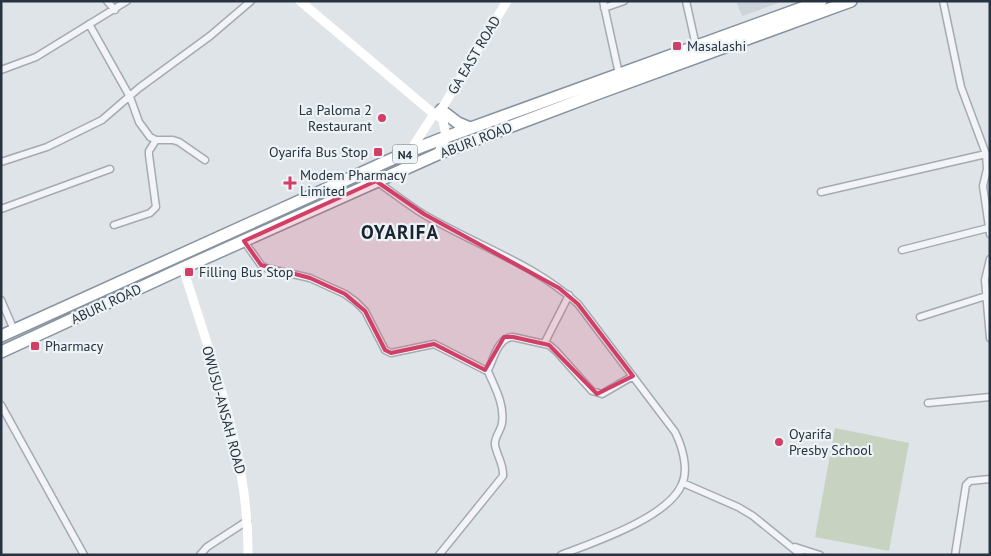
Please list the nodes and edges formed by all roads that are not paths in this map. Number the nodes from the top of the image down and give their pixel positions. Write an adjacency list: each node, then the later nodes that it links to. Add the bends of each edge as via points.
1 (108, 1): 12 (street)
2 (127, 1): 12 (street)
3 (251, 1): 17 (street)
4 (300, 1): 18 (street)
5 (507, 1): 18 (street, GA EAST ROAD)
6 (624, 1): 11 (street)
7 (686, 1): 14 (street)
8 (821, 1): 14 (highway, ABURI ROAD / N4)
9 (851, 1): 23 (highway, ABURI ROAD / N4)
10 (943, 1): 24 (street, via 959,81)
11 (604, 5): 16 (street)
12 (115, 10): 13 (street)
13 (89, 24): 15 (street, via 36,57); 17 (street)
14 (696, 46): 16 (highway, ABURI ROAD / N4)
15 (1, 70)
16 (619, 74): 19 (highway, ABURI ROAD / N4)
17 (130, 97): 21 (street, via 139,122); 26 (street, via 102,120 47,147)
18 (439, 115): 19 (highway); 20 (street); 22 (street, GA EAST ROAD)
19 (470, 128): 20 (highway, ABURI ROAD / N4)
20 (446, 137): 22 (highway, ABURI ROAD / N4); 23 (street)
21 (156, 140): 25 (street, via 179,142); 31 (street, via 149,151 156,207 150,213)
22 (410, 151): 41 (highway, ABURI ROAD / N4)
23 (438, 154): 28 (highway, ABURI ROAD / N4)
24 (986, 154): 29 (street); 32 (street, via 983,186)
25 (205, 160)
26 (1, 162)
27 (110, 169): 30 (street)
28 (376, 181): 33 (highway, ABURI ROAD / N4); 37 (street, via 424,214 525,266)
29 (821, 192)
30 (1, 208)
31 (114, 225)
32 (989, 231): 34 (street)
33 (244, 241): 36 (highway, ABURI ROAD / N4); 46 (street, via 266,268 310,278 356,302 385,350 397,353 434,344 483,370)
34 (902, 250)
35 (990, 259): 38 (street, via 985,280)
36 (183, 268): 45 (highway, ABURI ROAD / N4); 53 (street, OWUSU-ANSAH ROAD, via 237,447)
37 (569, 295): 44 (street); 47 (street)
38 (986, 296): 40 (street); 43 (street)
39 (1, 300): 41 (street)
40 (920, 317)
41 (14, 330): 42 (highway, ABURI ROAD / N4)
42 (1, 336)
43 (990, 338)
44 (544, 344): 46 (street, via 506,338); 47 (street, via 556,350 597,394)
45 (1, 352)
46 (487, 369): 58 (street, via 502,410 502,423 495,439 503,476)
47 (633, 376): 52 (street, via 675,432 684,460)
48 (990, 397): 49 (street)
49 (928, 403)
50 (1, 405): 55 (street)
51 (990, 479): 62 (street, via 970,481 966,485)
52 (683, 483): 54 (street, via 738,507); 59 (street, via 674,497 656,512 624,530)
53 (247, 520): 56 (street); 57 (street, OWUSU-ANSAH ROAD)
54 (792, 547): 60 (street); 61 (street)
55 (84, 555)
56 (200, 555)
57 (248, 555)
58 (439, 555)
59 (561, 555)
60 (802, 555)
61 (820, 555)
62 (955, 555)

